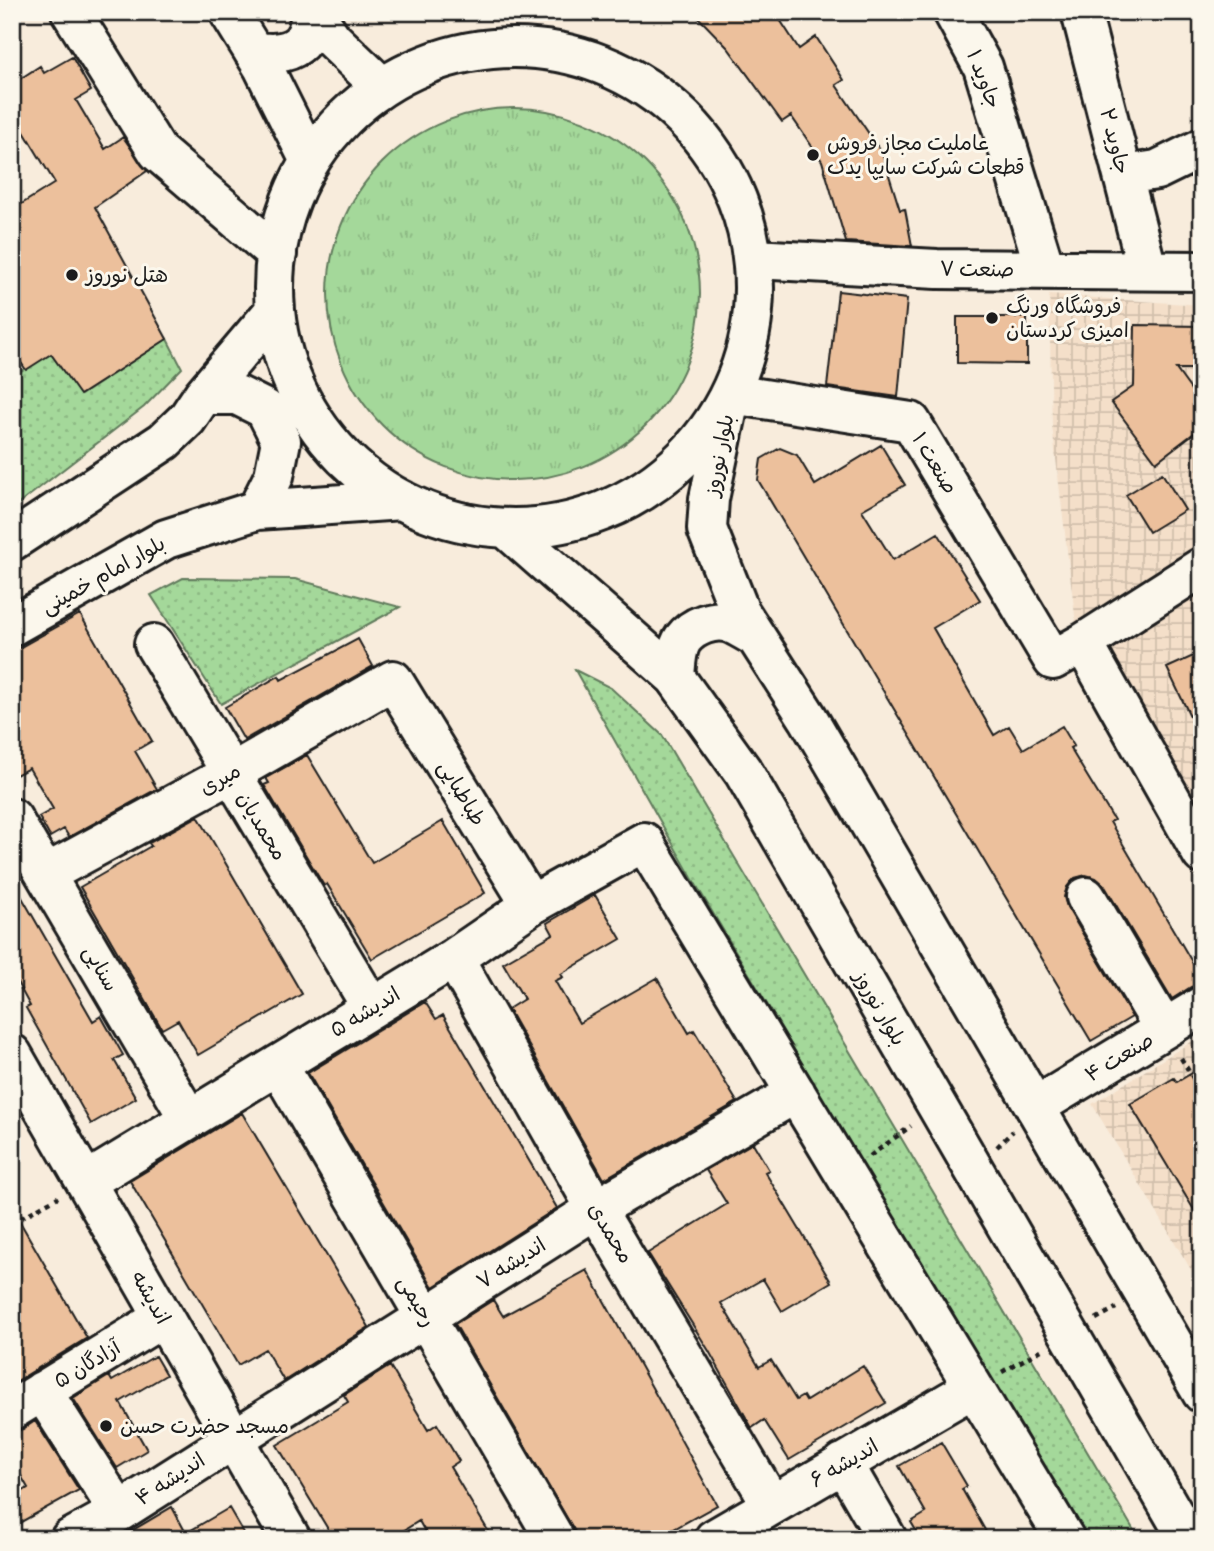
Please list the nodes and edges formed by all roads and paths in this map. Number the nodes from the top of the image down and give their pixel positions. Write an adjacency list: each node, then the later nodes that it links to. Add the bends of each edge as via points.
1 (71, 12): 11 (street, via 158,152)
2 (229, 12): 6 (street)
3 (312, 12): 6 (street, via 306,36 284,54); 7 (street, via 332,39)
4 (953, 12): 14 (street, جاوید ۱, via 983,68)
5 (1082, 12): 10 (street, جاوید ۲)
6 (253, 51): 9 (street)
7 (382, 87): 9 (street, via 354,108); 12 (street, via 442,58 506,47 570,54 621,73 657,95 704,141 736,197)
8 (1202, 148): 10 (street, via 1157,170)
9 (310, 162): 11 (street, via 292,196)
10 (1124, 174): 13 (street, جاوید ۲)
11 (277, 254): 16 (street)
12 (753, 259): 14 (street, صنعت ۷); 17 (street, via 751,328)
13 (1147, 269): 14 (street, صنعت ۷); 15 (street, صنعت ۷)
14 (1045, 270)
15 (1202, 271)
16 (275, 310): 18 (street); 19 (street, via 295,387 315,421 339,452)
17 (731, 394): 21 (street, via 707,433 676,467 639,494 597,514 553,526); 25 (street, بلوار نوروز, via 707,528); 27 (street, صنعت ۱, via 911,422)
18 (203, 395): 20 (street, via 237,395 265,409 281,441 274,476); 22 (street, via 164,441)
19 (402, 500): 20 (street, بلوار امام خمینی); 21 (street, via 453,520)
20 (257, 510): 24 (street, بلوار امام خمینی, via 166,538)
21 (507, 529): 28 (street, بلوار نوروز)
22 (12, 541)
23 (1202, 566): 27 (street)
24 (12, 626)
25 (754, 636): 28 (street, via 728,622 711,621 698,627 683,639); 45 (street, بلوار نوروز, via 808,718)
26 (154, 644): 30 (street, محمدیان)
27 (1068, 651): 32 (street, صنعت ۱)
28 (675, 677): 44 (street, بلوار نوروز, via 744,773)
29 (393, 680): 30 (street, میری); 35 (street, طباطبایی)
30 (230, 774): 33 (street, میری); 38 (street, محمدیان)
31 (12, 818): 33 (street, سنایی)
32 (1202, 854)
33 (46, 874): 46 (street, سنایی)
34 (1086, 897): 39 (street)
35 (531, 905): 36 (street, اندیشه ۵); 42 (street, اندیشه ۵, via 644,842)
36 (454, 958): 38 (street, اندیشه ۵); 50 (street, محمدی)
37 (1202, 1006): 39 (street, صنعت ۴)
38 (372, 1008): 41 (street, اندیشه ۵)
39 (1164, 1029): 43 (path); 45 (street, صنعت ۴)
40 (12, 1054): 49 (street, اندیشه)
41 (278, 1065): 46 (street, اندیشه ۵); 52 (street, رحیمی)
42 (796, 1093): 48 (street); 50 (street, اندیشه ۷)
43 (1202, 1093)
44 (937, 1107): 47 (street, بلوار نوروز); 48 (path)
45 (1035, 1107): 47 (path); 55 (street, بلوار نوروز)
46 (189, 1119): 49 (street, اندیشه ۵)
47 (975, 1171): 67 (street, بلوار نوروز)
48 (845, 1175): 54 (street)
49 (86, 1182): 51 (path); 53 (street, اندیشه)
50 (596, 1209): 52 (street, اندیشه ۷); 59 (street, محمدی)
51 (12, 1223)
52 (426, 1317): 57 (street, اندیشه ۷); 63 (street, رحیمی)
53 (162, 1318): 56 (street, آزادگان ۵); 57 (street, اندیشه)
54 (973, 1388): 58 (street, اندیشه ۶); 66 (street)
55 (1202, 1392)
56 (27, 1401): 60 (street)
57 (232, 1440): 60 (street, اندیشه ۴); 62 (street, اندیشه)
58 (843, 1464): 59 (street, اندیشه ۶); 65 (street)
59 (772, 1505): 64 (street, اندیشه ۶)
60 (118, 1512): 61 (street, اندیشه ۴)
61 (70, 1539)
62 (291, 1539)
63 (555, 1539)
64 (714, 1539)
65 (887, 1539)
66 (1065, 1539)
67 (1188, 1539)

